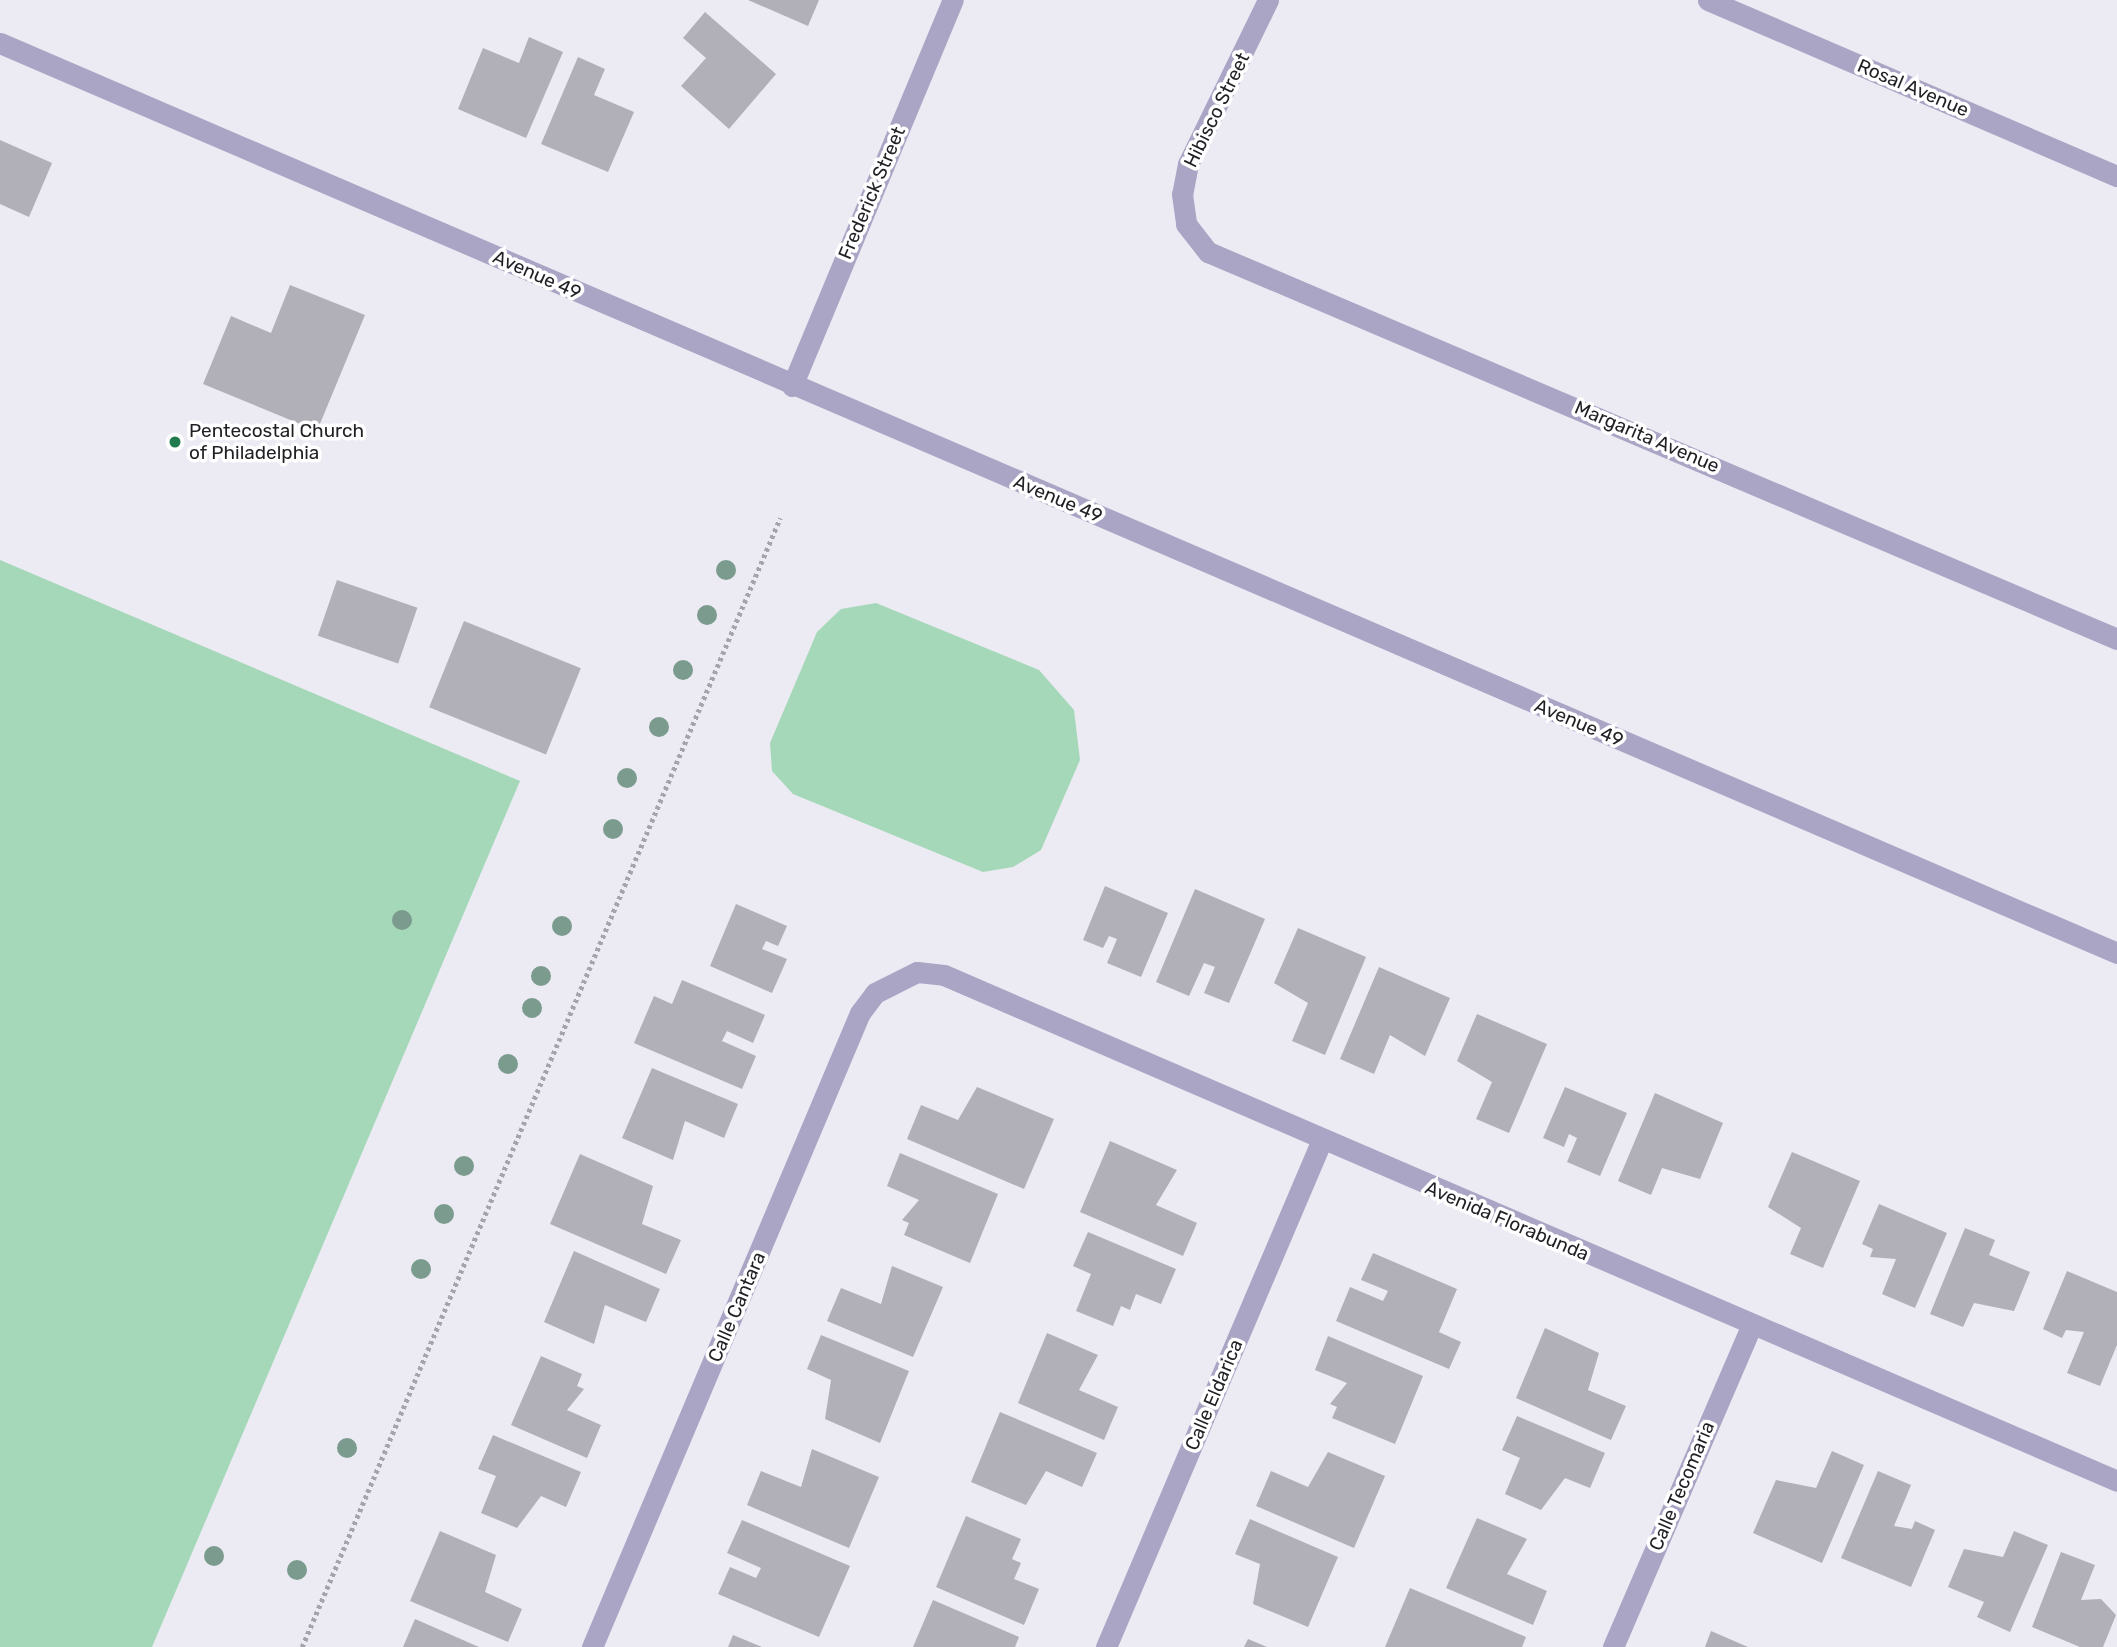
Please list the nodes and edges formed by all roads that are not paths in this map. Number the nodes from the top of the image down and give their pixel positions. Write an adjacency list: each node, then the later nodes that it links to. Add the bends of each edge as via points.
1 (953, 0): 7 (street, Frederick Street)
2 (1268, 0): 6 (street, Hibisco Street, via 1188,164 1182,194)
3 (1708, 0): 5 (street, Rosal Avenue)
4 (0, 43): 7 (street, Avenue 49)
5 (2117, 176)
6 (1186, 224): 8 (street, Margarita Avenue, via 1208,252 1239,267)
7 (792, 386): 9 (street, Avenue 49)
8 (2117, 639)
9 (2117, 954)
10 (896, 980): 11 (street, Avenida Florabunda, via 917,972 944,975); 14 (street, Calle Cantara, via 875,993 847,1041 825,1107)
11 (1321, 1142): 12 (street, Avenida Florabunda); 15 (street, Calle Eldarica)
12 (1752, 1325): 13 (street, Avenida Florabunda); 16 (street, Calle Tecomaria)
13 (2117, 1481)
14 (592, 1647)
15 (1106, 1647)
16 (1614, 1647)

